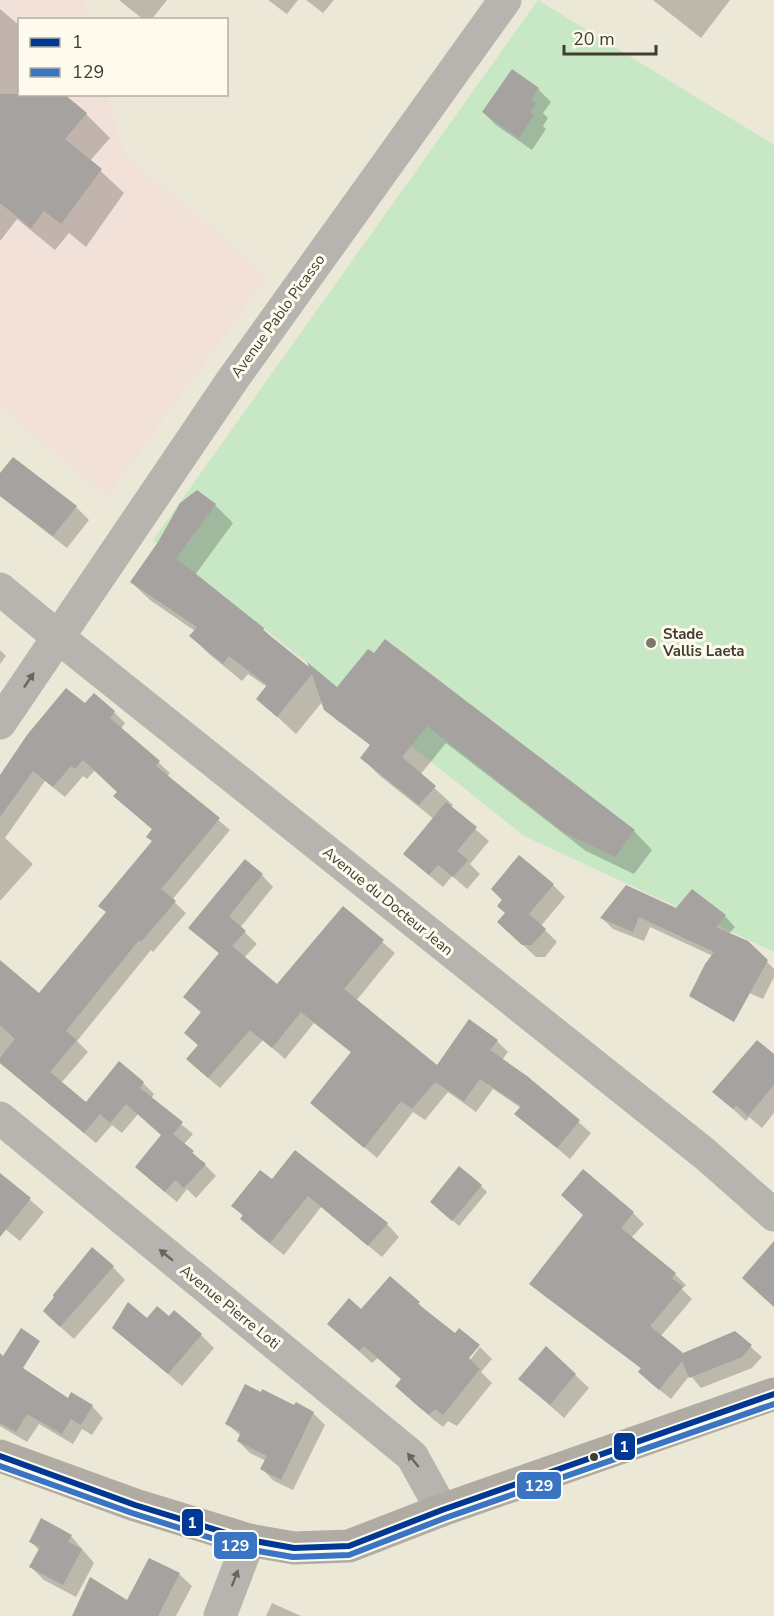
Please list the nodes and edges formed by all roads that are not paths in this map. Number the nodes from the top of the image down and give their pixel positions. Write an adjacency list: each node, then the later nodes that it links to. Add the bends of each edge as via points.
1 (506, 0): 3 (street, Avenue Pablo Picasso, via 233,379)
2 (0, 589): 3 (street, Avenue du Docteur Jean)
3 (58, 637): 4 (street, Avenue Pablo Picasso, one-way to 3); 6 (street, Avenue du Docteur Jean, via 705,1154)
4 (0, 723)
5 (0, 1118): 9 (street, Avenue Pierre Loti, one-way to 5, via 412,1456)
6 (774, 1215)
7 (774, 1394): 9 (main road)
8 (0, 1456): 10 (main road, via 135,1505)
9 (442, 1510): 10 (main road, via 349,1546 294,1548)
10 (249, 1540): 11 (street, one-way to 10)
11 (220, 1616)

